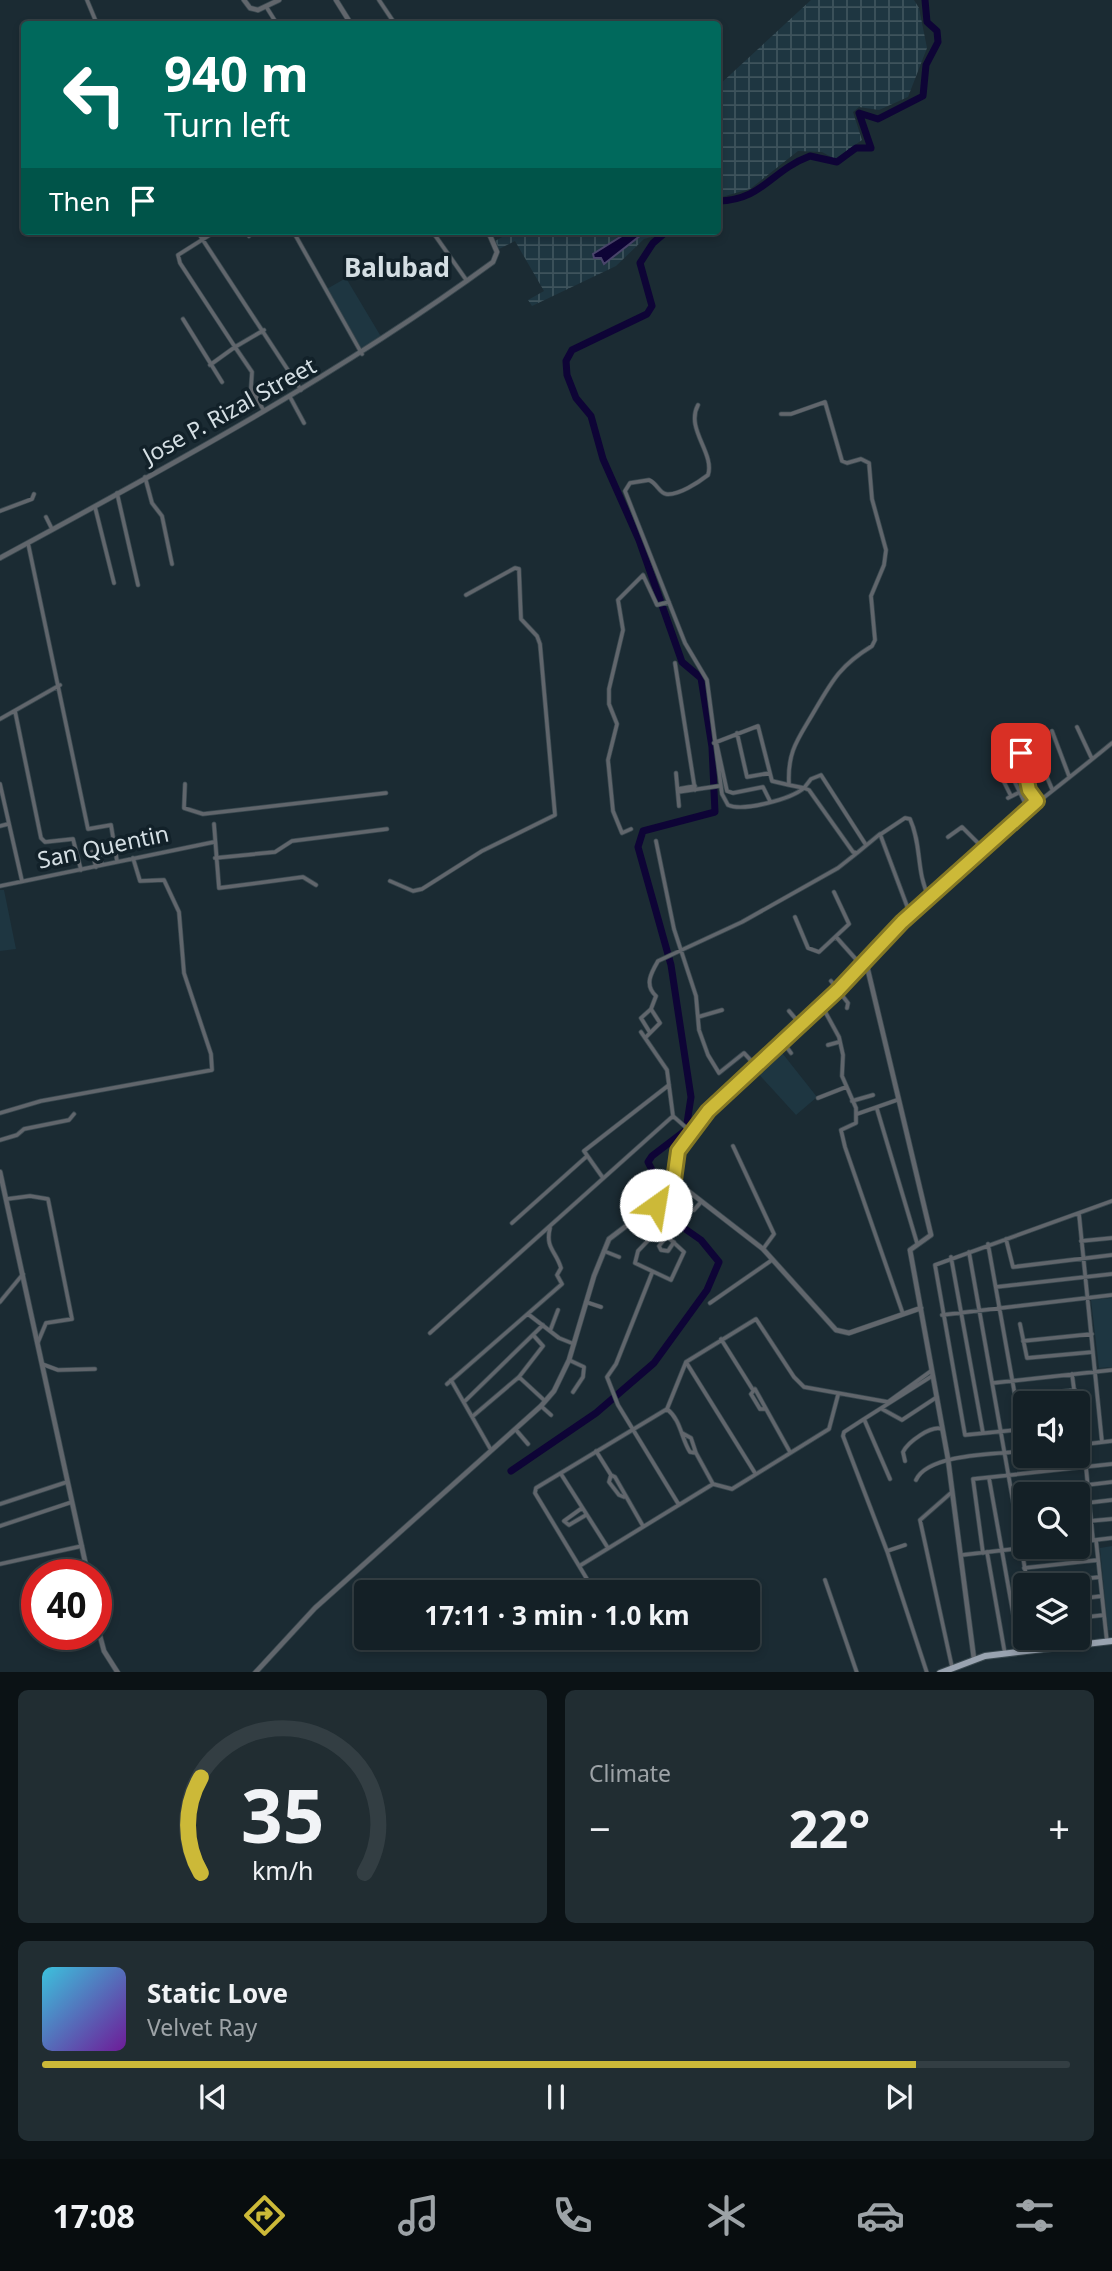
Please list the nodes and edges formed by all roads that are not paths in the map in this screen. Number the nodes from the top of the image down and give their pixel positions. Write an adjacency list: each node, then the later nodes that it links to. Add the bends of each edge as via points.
1 (87, 0): 7 (street)
2 (244, 0): 6 (street, via 250,8)
3 (279, 0): 6 (street)
4 (336, 0): 9 (street)
5 (379, 0): 10 (street)
6 (267, 8): 8 (street)
7 (96, 21)
8 (275, 21)
9 (349, 21)
10 (393, 21)
11 (200, 235): 16 (street)
12 (210, 235): 16 (street)
13 (294, 235): 21 (street)
14 (435, 235): 17 (street)
15 (490, 235): 17 (street, Jose P. Rizal Street, via 495,259)
16 (204, 239): 19 (street); 20 (street, via 178,254 180,263)
17 (467, 281): 21 (street, Jose P. Rizal Street)
18 (183, 318): 22 (street)
19 (264, 330): 20 (street); 24 (street)
20 (235, 347): 22 (street); 27 (street, via 253,372 251,388)
21 (362, 354): 24 (street, Jose P. Rizal Street)
22 (210, 365): 23 (street)
23 (222, 383)
24 (301, 390): 25 (street, Jose P. Rizal Street)
25 (290, 397): 27 (street, Jose P. Rizal Street); 29 (street)
26 (698, 405): 43 (street, via 695,419 708,475 667,494 649,480 630,483 625,489)
27 (264, 411): 30 (street, Jose P. Rizal Street)
28 (781, 414): 63 (street, via 825,403 842,461 869,463 872,499 886,550 871,596 874,643 834,674 792,750)
29 (304, 423)
30 (145, 477): 32 (street, Jose P. Rizal Street); 39 (street, via 152,503 162,516)
31 (34, 494): 34 (street, via 32,499)
32 (117, 494): 33 (street, Jose P. Rizal Street); 41 (street)
33 (95, 507): 36 (street, Jose P. Rizal Street); 40 (street)
34 (0, 511)
35 (46, 517): 36 (street)
36 (52, 529): 37 (street, Jose P. Rizal Street)
37 (28, 543): 38 (street, Jose P. Rizal Street); 45 (street)
38 (0, 558)
39 (172, 564)
40 (114, 583)
41 (138, 585)
42 (466, 595): 96 (street, via 519,569 521,619 540,644 555,815 482,851 422,889 414,891)
43 (667, 603): 51 (street, via 707,680); 79 (street, via 656,604 643,575 618,601 623,630 609,689 617,724 608,760 615,818 621,832)
44 (676, 663): 65 (street)
45 (60, 685): 46 (street); 91 (street, via 89,829 111,825)
46 (15, 711): 47 (street); 94 (street, via 42,841 73,839)
47 (0, 719)
48 (1077, 727): 55 (street)
49 (1052, 731): 59 (street)
50 (737, 733): 51 (street); 58 (street, via 747,778); 58 (street, via 758,726)
51 (715, 742): 64 (street); 71 (street, via 727,791 763,787)
52 (1112, 743): 55 (street)
53 (1021, 753): 72 (street, via 1029,790)
54 (1002, 756): 60 (street)
55 (1092, 759): 59 (street)
56 (1043, 768): 67 (street)
57 (676, 773): 68 (street)
58 (770, 773): 63 (street, via 775,784)
59 (1069, 776): 67 (street)
60 (1011, 779): 70 (street); 70 (street, via 1004,782 1009,797)
61 (0, 784): 75 (street)
62 (186, 784): 69 (street, via 184,808 202,814)
63 (789, 785): 66 (street)
64 (718, 786): 65 (street); 71 (street, via 732,807)
65 (695, 788): 68 (street)
66 (804, 788): 71 (street, via 792,797); 84 (street, via 821,775); 88 (street)
67 (1052, 789): 72 (street)
68 (678, 790): 73 (street)
69 (386, 793)
70 (1018, 793): 74 (street)
71 (770, 801)
72 (1037, 801): 74 (street)
73 (679, 806)
74 (1028, 809): 86 (street)
75 (8, 824): 77 (street); 95 (street)
76 (214, 824): 83 (street)
77 (0, 826)
78 (387, 829): 90 (street, via 292,841 275,852)
79 (631, 829)
80 (880, 834): 84 (street); 100 (street, via 891,824 911,819 921,857 921,880); 101 (street)
81 (948, 837): 86 (street, via 962,827)
82 (656, 841): 104 (street)
83 (214, 842): 89 (street, San Quentin); 90 (street)
84 (866, 845): 88 (street)
85 (99, 847): 92 (street)
86 (983, 848): 100 (street)
87 (92, 852): 93 (street)
88 (857, 853): 104 (street, via 743,922)
89 (133, 858): 91 (street, San Quentin); 130 (street, via 140,881 164,880 179,912 184,973 212,1070 41,1101)
90 (215, 858): 97 (street, via 221,889 303,877)
91 (117, 861): 92 (street, San Quentin)
92 (102, 865): 93 (street, San Quentin)
93 (96, 867): 94 (street, San Quentin)
94 (81, 870): 95 (street, San Quentin)
95 (23, 881): 98 (street, San Quentin)
96 (390, 881)
97 (316, 885)
98 (0, 886)
99 (834, 892): 103 (street, via 849,924)
100 (929, 897): 101 (street)
101 (910, 914): 105 (street)
102 (795, 917): 103 (street, via 813,952)
103 (837, 938): 105 (street)
104 (681, 953): 110 (street, via 658,961 650,973 650,991 656,996); 113 (street)
105 (864, 964): 107 (street); 127 (street)
106 (831, 981): 107 (street)
107 (838, 990): 108 (street); 109 (street)
108 (822, 1006): 114 (street); 119 (street)
109 (847, 1008)
110 (651, 1009): 115 (street, via 641,1018); 115 (street, via 660,1023)
111 (722, 1010): 113 (street)
112 (789, 1011): 114 (street)
113 (698, 1017): 122 (street, via 703,1043 717,1071 744,1053)
114 (801, 1025): 118 (street)
115 (649, 1031): 117 (street)
116 (641, 1032): 117 (street)
117 (645, 1038): 123 (street, via 667,1070)
118 (783, 1042): 121 (street); 122 (street)
119 (839, 1042): 120 (street); 124 (street)
120 (828, 1045)
121 (791, 1053)
122 (756, 1066): 134 (street)
123 (668, 1085): 133 (street); 137 (street, via 584,1151)
124 (846, 1087): 126 (street); 128 (street)
125 (873, 1095): 128 (street)
126 (818, 1098)
127 (898, 1100): 129 (street); 155 (street, via 931,1235)
128 (852, 1101): 132 (street)
129 (877, 1109): 132 (street); 155 (street)
130 (0, 1113)
131 (74, 1114): 135 (street, via 69,1120)
132 (857, 1114): 182 (street, via 856,1123 841,1130)
133 (673, 1116): 134 (street); 139 (street)
134 (688, 1129): 141 (street, via 678,1151)
135 (0, 1139)
136 (733, 1146): 157 (street, via 774,1234)
137 (586, 1157): 139 (street); 148 (street)
138 (0, 1172): 140 (street)
139 (604, 1178): 149 (street)
140 (1, 1179): 143 (street)
141 (674, 1180): 145 (street); 158 (street, via 659,1203 615,1232)
142 (0, 1198): 143 (street)
143 (7, 1198): 167 (street); 192 (street, via 48,1199 72,1318 46,1323)
144 (1112, 1201): 147 (street)
145 (701, 1202): 146 (street); 157 (street)
146 (694, 1210)
147 (1079, 1214): 152 (street); 153 (street)
148 (512, 1223)
149 (550, 1226): 181 (street, via 547,1238 550,1251 559,1260 557,1275 563,1283); 187 (street)
150 (667, 1236): 154 (street); 154 (street, via 661,1250 668,1251); 165 (street, via 657,1228 636,1255 637,1266)
151 (1112, 1238): 153 (street)
152 (1006, 1239): 156 (street); 163 (street, via 1013,1267)
153 (1082, 1241): 163 (street)
154 (674, 1242): 165 (street, via 684,1254 673,1278)
155 (917, 1243): 177 (street, via 910,1250)
156 (988, 1244): 159 (street); 169 (street)
157 (763, 1250): 164 (street)
158 (604, 1251): 161 (street); 173 (street)
159 (969, 1252): 162 (street); 178 (street)
160 (1112, 1255): 163 (street)
161 (619, 1257)
162 (951, 1257): 180 (street); 183 (street, via 935,1265)
163 (1084, 1258): 168 (street)
164 (772, 1260): 174 (street); 182 (street, via 841,1333)
165 (652, 1273): 224 (street, via 607,1377)
166 (1112, 1274): 168 (street)
167 (23, 1275): 172 (street); 192 (street)
168 (1085, 1277): 169 (street); 171 (street)
169 (996, 1287): 175 (street)
170 (1112, 1295): 171 (street)
171 (1088, 1297): 175 (street); 188 (street)
172 (0, 1302)
173 (586, 1302): 176 (street); 193 (street)
174 (710, 1303)
175 (999, 1306): 178 (street); 205 (street)
176 (601, 1307)
177 (920, 1308): 182 (street); 201 (street)
178 (980, 1308): 180 (street); 206 (street)
179 (558, 1311): 186 (street)
180 (960, 1311): 183 (street); 227 (street)
181 (528, 1314): 185 (street); 204 (street)
182 (902, 1314)
183 (942, 1315): 227 (street, via 965,1435)
184 (1020, 1324): 191 (street)
185 (543, 1325): 186 (street); 189 (street)
186 (550, 1331): 193 (street)
187 (430, 1333)
188 (1092, 1334): 191 (street); 194 (street)
189 (534, 1336): 203 (street, via 543,1346); 215 (street)
190 (721, 1339): 196 (street); 212 (street, via 752,1320 760,1320 804,1387); 234 (street, via 762,1397)
191 (1023, 1341): 194 (street, via 1028,1358)
192 (38, 1342): 197 (street)
193 (573, 1344): 195 (street)
194 (1093, 1352): 200 (street)
195 (569, 1360): 211 (street, via 584,1367); 214 (street)
196 (686, 1362): 217 (street); 242 (street)
197 (42, 1364): 198 (street, via 58,1370); 248 (street)
198 (94, 1369)
199 (1112, 1370): 200 (street)
200 (1095, 1372): 202 (street); 229 (street)
201 (933, 1373): 212 (street, via 890,1399); 213 (street); 218 (street)
202 (1072, 1374): 205 (street); 208 (street)
203 (519, 1377): 214 (street); 220 (street)
204 (451, 1380): 207 (street); 215 (street)
205 (1012, 1380): 206 (street); 209 (street)
206 (993, 1383): 226 (street)
207 (447, 1384)
208 (1075, 1390): 210 (street)
209 (1014, 1391)
210 (1066, 1391)
211 (573, 1392)
212 (838, 1395): 234 (street, via 831,1427)
213 (937, 1397): 218 (street, via 902,1420); 222 (street)
214 (545, 1401): 216 (street)
215 (464, 1402): 220 (street)
216 (541, 1406): 219 (street); 223 (street)
217 (667, 1409): 224 (street); 250 (street, via 682,1433 691,1438)
218 (882, 1409): 221 (street)
219 (551, 1415)
220 (473, 1416): 232 (street)
221 (864, 1419): 246 (street); 274 (street, via 843,1436)
222 (942, 1429): 237 (street); 238 (street, via 933,1429 905,1447)
223 (516, 1430): 230 (street); 232 (street)
224 (632, 1430): 233 (street); 259 (street)
225 (1013, 1430): 226 (street)
226 (1002, 1431): 227 (street); 236 (street)
227 (983, 1433)
228 (1112, 1441): 229 (street)
229 (1102, 1442): 231 (street)
230 (528, 1444)
231 (1090, 1444)
232 (492, 1450): 302 (street, via 315,1608)
233 (596, 1451): 243 (street); 266 (street, via 611,1475 609,1482)
234 (790, 1452): 242 (street)
235 (1013, 1452): 236 (street)
236 (1006, 1453): 237 (street); 244 (street)
237 (948, 1459): 247 (street, via 920,1472); 252 (street)
238 (905, 1461)
239 (1112, 1464): 240 (street)
240 (1090, 1467)
241 (1077, 1468): 244 (street)
242 (754, 1473): 250 (street, via 732,1489)
243 (561, 1474): 260 (street); 282 (street, via 535,1493)
244 (1009, 1476): 245 (street); 253 (street)
245 (989, 1477): 275 (street); 276 (street, via 971,1482)
246 (890, 1479)
247 (916, 1479)
248 (66, 1482): 256 (street); 258 (street)
249 (1112, 1482): 251 (street)
250 (713, 1484): 259 (street)
251 (1090, 1485)
252 (953, 1492): 277 (street); 300 (street, via 920,1520)
253 (1012, 1494): 254 (street)
254 (1013, 1500)
255 (1112, 1500): 257 (street)
256 (72, 1502): 265 (street); 271 (street)
257 (1090, 1503)
258 (0, 1504)
259 (679, 1504): 266 (street)
260 (582, 1508): 262 (street); 262 (street, via 564,1521 569,1525)
261 (1090, 1512): 264 (street)
262 (586, 1515): 272 (street)
263 (1112, 1519): 264 (street)
264 (1091, 1521): 268 (street)
265 (0, 1525)
266 (643, 1526): 272 (street)
267 (1112, 1538): 268 (street)
268 (1095, 1540): 269 (street); 280 (street)
269 (1090, 1541)
270 (905, 1545): 274 (street)
271 (82, 1546): 278 (street); 281 (street)
272 (608, 1548): 282 (street)
273 (1013, 1549): 275 (street)
274 (887, 1551): 304 (street)
275 (1002, 1551): 276 (street); 297 (street)
276 (985, 1552): 277 (street); 298 (street)
277 (962, 1555): 299 (street)
278 (85, 1559)
279 (1022, 1559): 283 (street)
280 (1098, 1560): 283 (street); 285 (street)
281 (0, 1564)
282 (580, 1566): 287 (street)
283 (1024, 1568): 284 (street)
284 (1025, 1573)
285 (1100, 1577): 286 (street); 289 (street)
286 (1090, 1578)
287 (588, 1580)
288 (825, 1580): 303 (street)
289 (1102, 1596): 290 (street); 291 (street)
290 (1090, 1598)
291 (1104, 1615): 292 (street); 293 (street)
292 (1090, 1617)
293 (1110, 1642): 294 (main road)
294 (1090, 1644)
295 (104, 1650): 301 (street)
296 (1037, 1650): 297 (main road)
297 (1020, 1652): 298 (main road)
298 (1005, 1654): 299 (main road)
299 (974, 1659): 300 (main road)
300 (951, 1667): 305 (main road)
301 (118, 1672)
302 (256, 1672)
303 (857, 1672)
304 (927, 1672)
305 (940, 1672)

